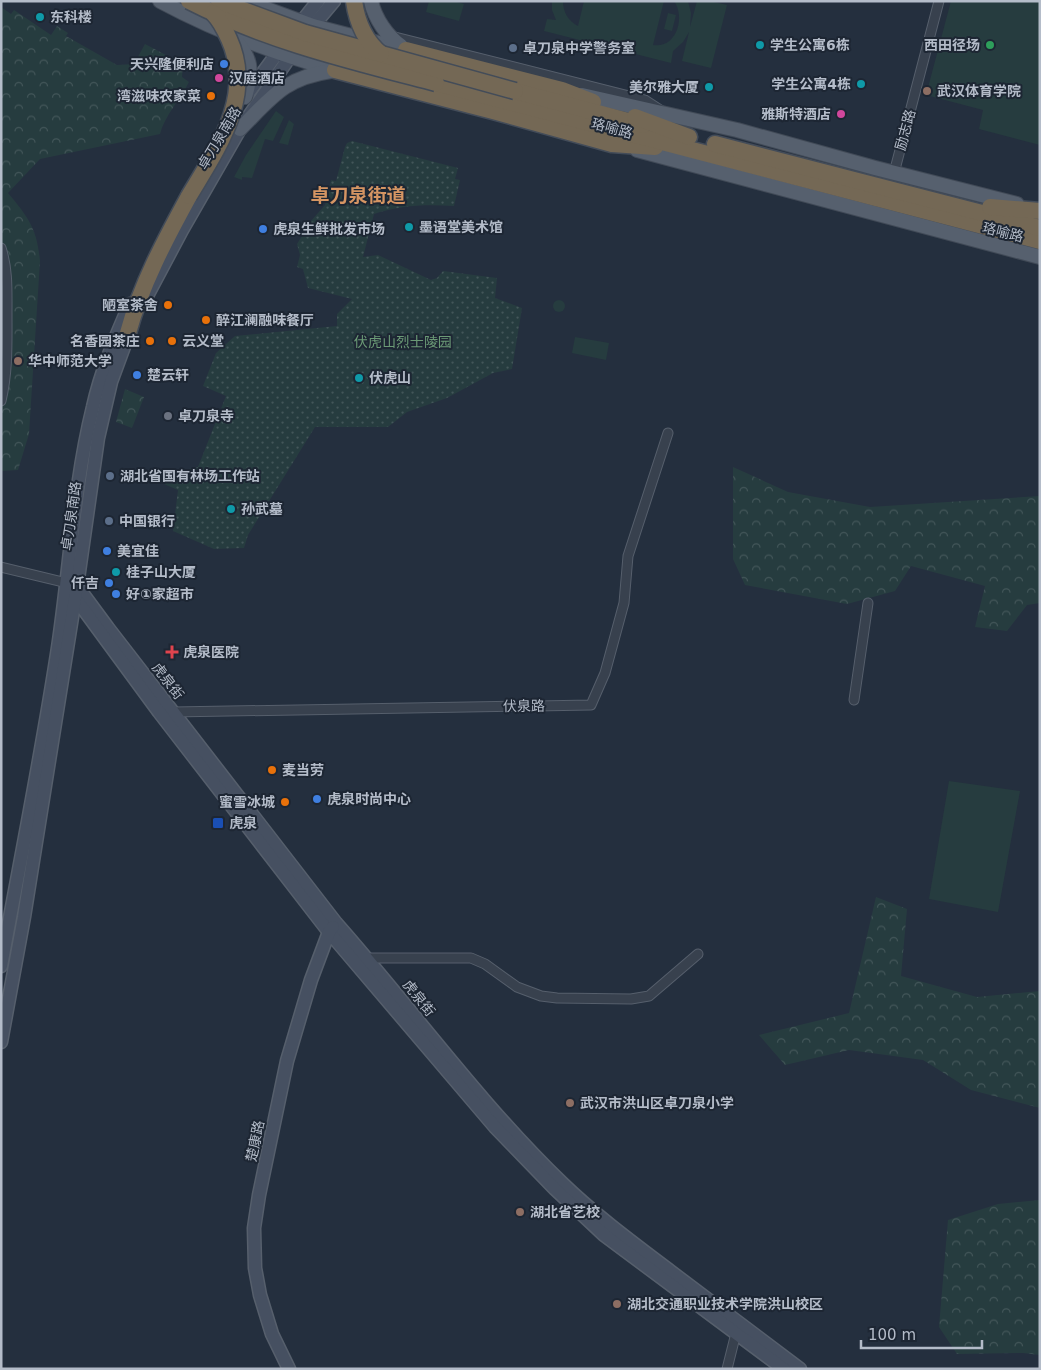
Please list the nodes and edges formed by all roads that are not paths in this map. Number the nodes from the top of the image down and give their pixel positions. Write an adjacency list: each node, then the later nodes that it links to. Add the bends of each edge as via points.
1 (160, 1): 11 (main road)
2 (199, 1): 33 (highway, bridge, via 217,17 231,44 237,90 225,135 148,276)
3 (219, 1): 24 (highway, 珞喻路, bridge, via 306,33)
4 (270, 1): 10 (main road)
5 (318, 1): 12 (main road)
6 (334, 1): 12 (main road)
7 (354, 1): 19 (highway, bridge, via 358,21 376,49 394,63)
8 (371, 1): 14 (main road)
9 (939, 1): 26 (street, 励志路)
10 (245, 2): 12 (main road)
11 (184, 4): 13 (main road); 19 (highway, 珞喻路, bridge, via 309,49)
12 (307, 24): 14 (main road); 16 (main road, 卓刀泉南路, via 289,38); 16 (main road, 卓刀泉南路, via 302,41)
13 (230, 35): 16 (main road); 21 (main road, via 248,58 250,80)
14 (384, 39): 15 (main road); 18 (main road, via 362,56 360,64); 22 (street, via 644,100)
15 (406, 50): 20 (highway)
16 (283, 55): 17 (main road); 21 (main road, 卓刀泉南路); 23 (main road, 卓刀泉南路)
17 (335, 70): 18 (highway); 23 (main road, via 304,76 287,84)
18 (364, 78): 25 (highway)
19 (436, 83): 24 (highway, 珞喻路, via 628,132)
20 (562, 90): 22 (main road); 24 (highway)
21 (245, 97): 37 (main road, 卓刀泉南路, via 158,242 105,366 82,456)
22 (666, 114): 26 (main road)
23 (240, 129): 33 (main road, 卓刀泉南路)
24 (692, 143): 25 (highway); 27 (highway, 珞喻路); 30 (highway, 珞喻路, via 871,198)
25 (612, 144): 32 (main road)
26 (894, 172): 28 (main road)
27 (948, 204): 28 (highway); 29 (highway, 珞喻路)
28 (1040, 210)
29 (1040, 228)
30 (1040, 241)
31 (1, 248): 34 (street, via 6,269 8,354)
32 (1040, 257)
33 (128, 333): 37 (main road, 卓刀泉南路, via 111,382 98,438)
34 (1, 401)
35 (668, 433): 42 (street, 伏泉路, via 628,556 624,602 592,704)
36 (1, 567): 37 (street)
37 (73, 589): 39 (main road, 卓刀泉南路); 40 (main road, 虎泉街); 42 (main road, 虎泉街, via 102,620); 46 (main road, 卓刀泉南路, via 57,654)
38 (868, 603): 41 (street)
39 (70, 627): 40 (main road, via 86,626); 47 (main road, 卓刀泉南路)
40 (98, 630): 43 (main road, 虎泉街)
41 (854, 700)
42 (173, 712): 43 (main road, 虎泉街)
43 (333, 927): 45 (main road, 虎泉街); 48 (main road, 虎泉街, via 495,1127 555,1189 604,1235); 49 (main road, 楚康路, via 310,980 288,1061 254,1223 255,1268 260,1295 272,1334)
44 (698, 954): 45 (street, via 649,996 631,999 541,996 517,987 485,964 470,958)
45 (368, 958): 52 (main road, 虎泉街, via 441,1050 562,1183 609,1225)
46 (1, 966)
47 (1, 1042)
48 (736, 1333): 50 (street); 51 (main road, 虎泉街)
49 (289, 1369)
50 (726, 1369)
51 (784, 1369)
52 (800, 1369)

